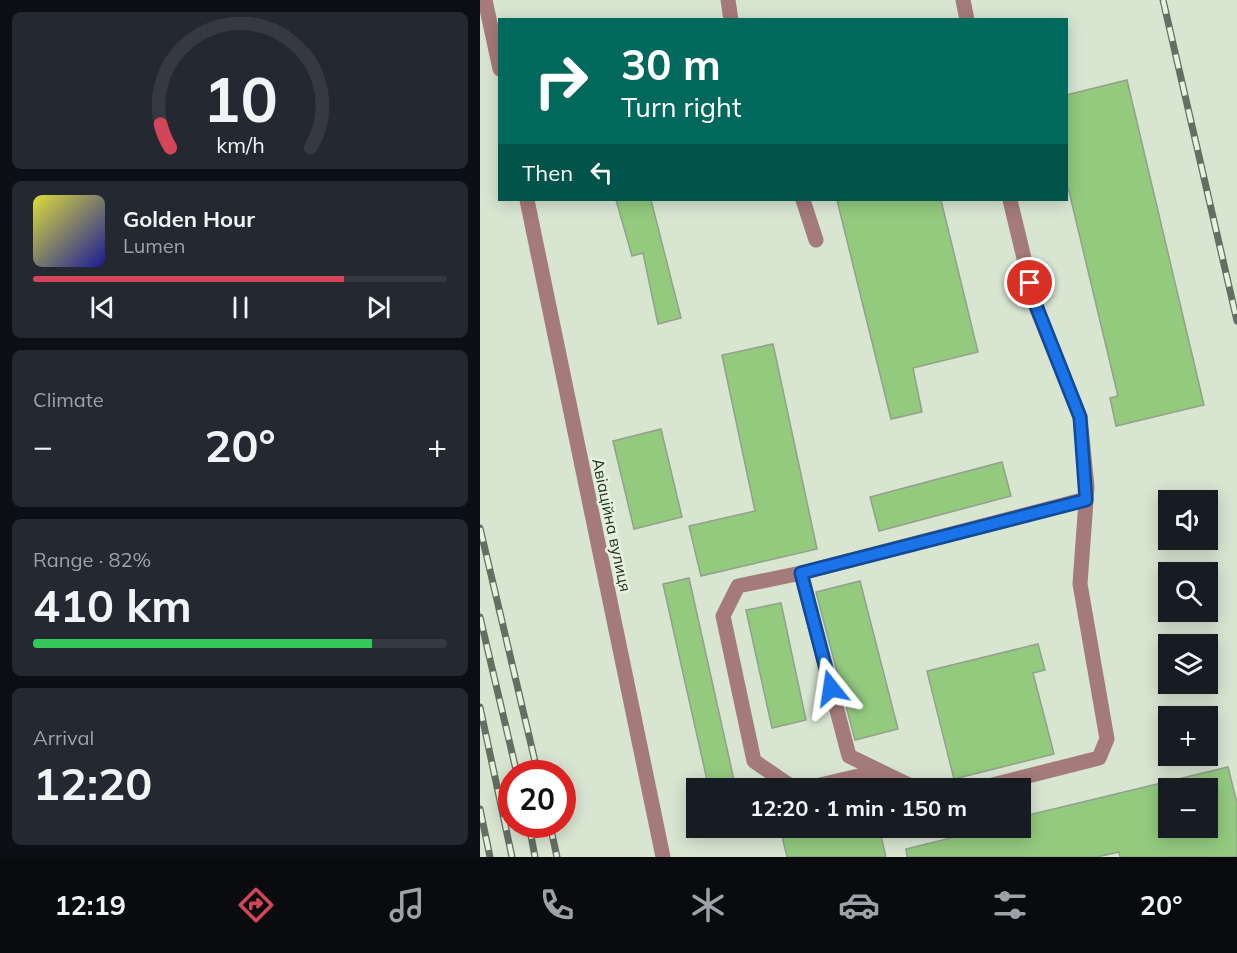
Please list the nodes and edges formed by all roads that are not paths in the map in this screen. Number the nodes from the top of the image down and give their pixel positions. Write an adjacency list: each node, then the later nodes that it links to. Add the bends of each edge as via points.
1 (485, 0): 6 (street)
2 (728, 0): 4 (street)
3 (963, 0): 5 (street)
4 (731, 18)
5 (967, 18)
6 (498, 60)
7 (526, 201): 18 (street, Авіаційна вулиця)
8 (803, 201): 10 (street)
9 (1010, 201): 11 (street, via 1035,303 1080,417)
10 (816, 240)
11 (1086, 500): 12 (street); 17 (street, via 1080,584 1107,739 1099,758)
12 (801, 573): 13 (street, via 849,756); 14 (street, via 738,586 723,616 754,761)
13 (880, 771): 15 (street); 16 (street)
14 (779, 778)
15 (850, 778)
16 (894, 778)
17 (1020, 778)
18 (663, 857)

